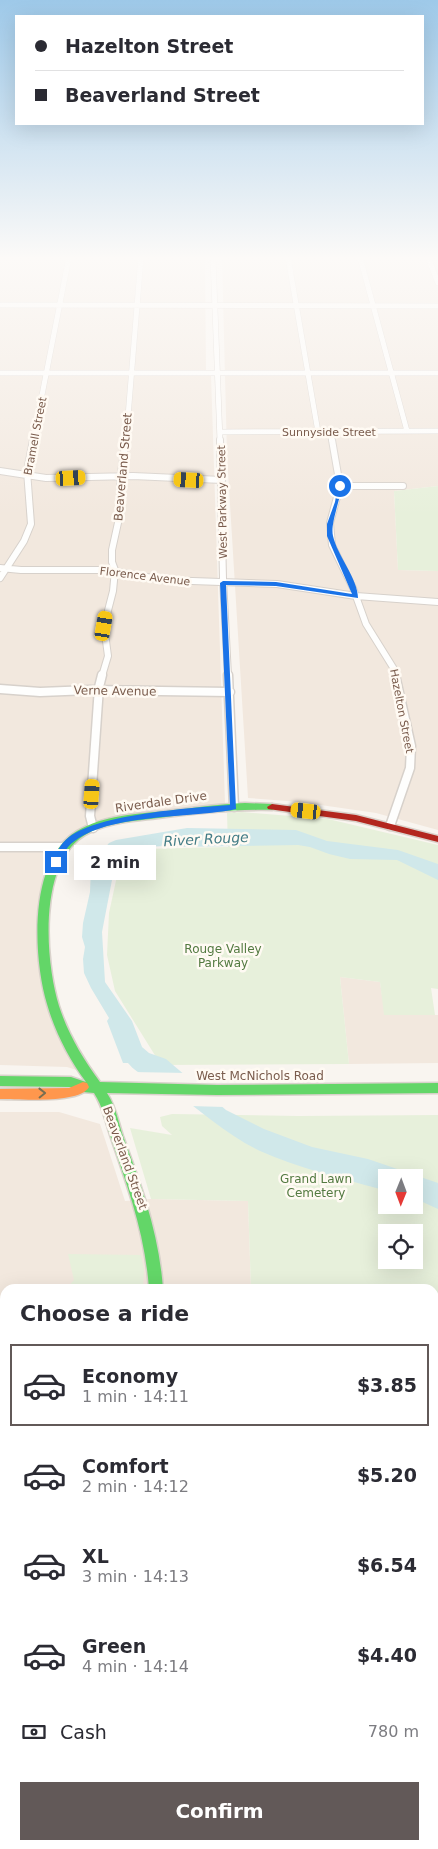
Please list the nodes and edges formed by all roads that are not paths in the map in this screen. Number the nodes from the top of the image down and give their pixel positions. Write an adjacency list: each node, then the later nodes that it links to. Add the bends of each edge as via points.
1 (53, 343): 7 (street, Bramell Street)
2 (134, 343): 8 (street, Beaverland Street)
3 (217, 343): 9 (street, West Parkway Street)
4 (303, 343): 10 (street)
5 (383, 343): 11 (street)
6 (0, 373): 7 (street)
7 (47, 373): 8 (street); 19 (street, Bramell Street)
8 (132, 374): 9 (street); 20 (street, Beaverland Street)
9 (218, 374): 10 (street); 15 (street, West Parkway Street)
10 (308, 374): 11 (street); 16 (street)
11 (391, 374): 12 (street); 13 (street)
12 (438, 374)
13 (407, 431): 14 (street, Sunnyside Street); 17 (street, Sunnyside Street)
14 (438, 431)
15 (220, 432): 16 (street, Sunnyside Street); 21 (street, West Parkway Street)
16 (318, 432): 17 (street, Sunnyside Street)
17 (330, 432): 22 (street, Hazelton Street)
18 (0, 471): 19 (street)
19 (26, 476): 20 (street); 24 (street, Bramell Street, via 31,524 24,541)
20 (121, 476): 21 (street); 25 (street, Beaverland Street, via 121,509 112,550)
21 (222, 480): 27 (street, West Parkway Street)
22 (340, 486): 23 (street); 28 (street, Hazelton Street, via 330,536)
23 (403, 486)
24 (3, 568): 25 (street, Florence Avenue); 26 (street, Bramell Street)
25 (115, 572): 27 (street, Florence Avenue, via 164,580); 31 (street, Beaverland Street, via 104,626 107,662)
26 (0, 578)
27 (223, 583): 28 (street, Florence Avenue, via 276,584); 32 (street, West Parkway Street)
28 (356, 596): 29 (street, Florence Avenue); 34 (street, Hazelton Street, via 366,624 394,668 410,746 410,768)
29 (438, 602)
30 (0, 689): 31 (street, Verne Avenue, via 40,692)
31 (99, 690): 32 (street, Verne Avenue); 35 (street, Beaverland Street, via 90,816)
32 (230, 692): 33 (street, West Parkway Street)
33 (234, 808): 34 (street, Riverdale Drive, via 320,813); 35 (street, Riverdale Drive, via 122,820)
34 (390, 826): 36 (street, Riverdale Drive)
35 (93, 828): 38 (street, via 72,838)
36 (438, 839)
37 (0, 847): 38 (street)
38 (63, 847): 41 (street, Beaverland Street, via 44,904 42,936 46,980 51,1002 66,1037)
39 (0, 1081): 40 (street, West McNichols Road, via 71,1082)
40 (83, 1087): 41 (street, West McNichols Road); 43 (street, West McNichols Road, one-way to 40, via 71,1093)
41 (96, 1087): 42 (street, West McNichols Road, via 217,1090); 44 (street, Beaverland Street, via 109,1108 144,1207 156,1266)
42 (438, 1088)
43 (0, 1094)
44 (156, 1284)

